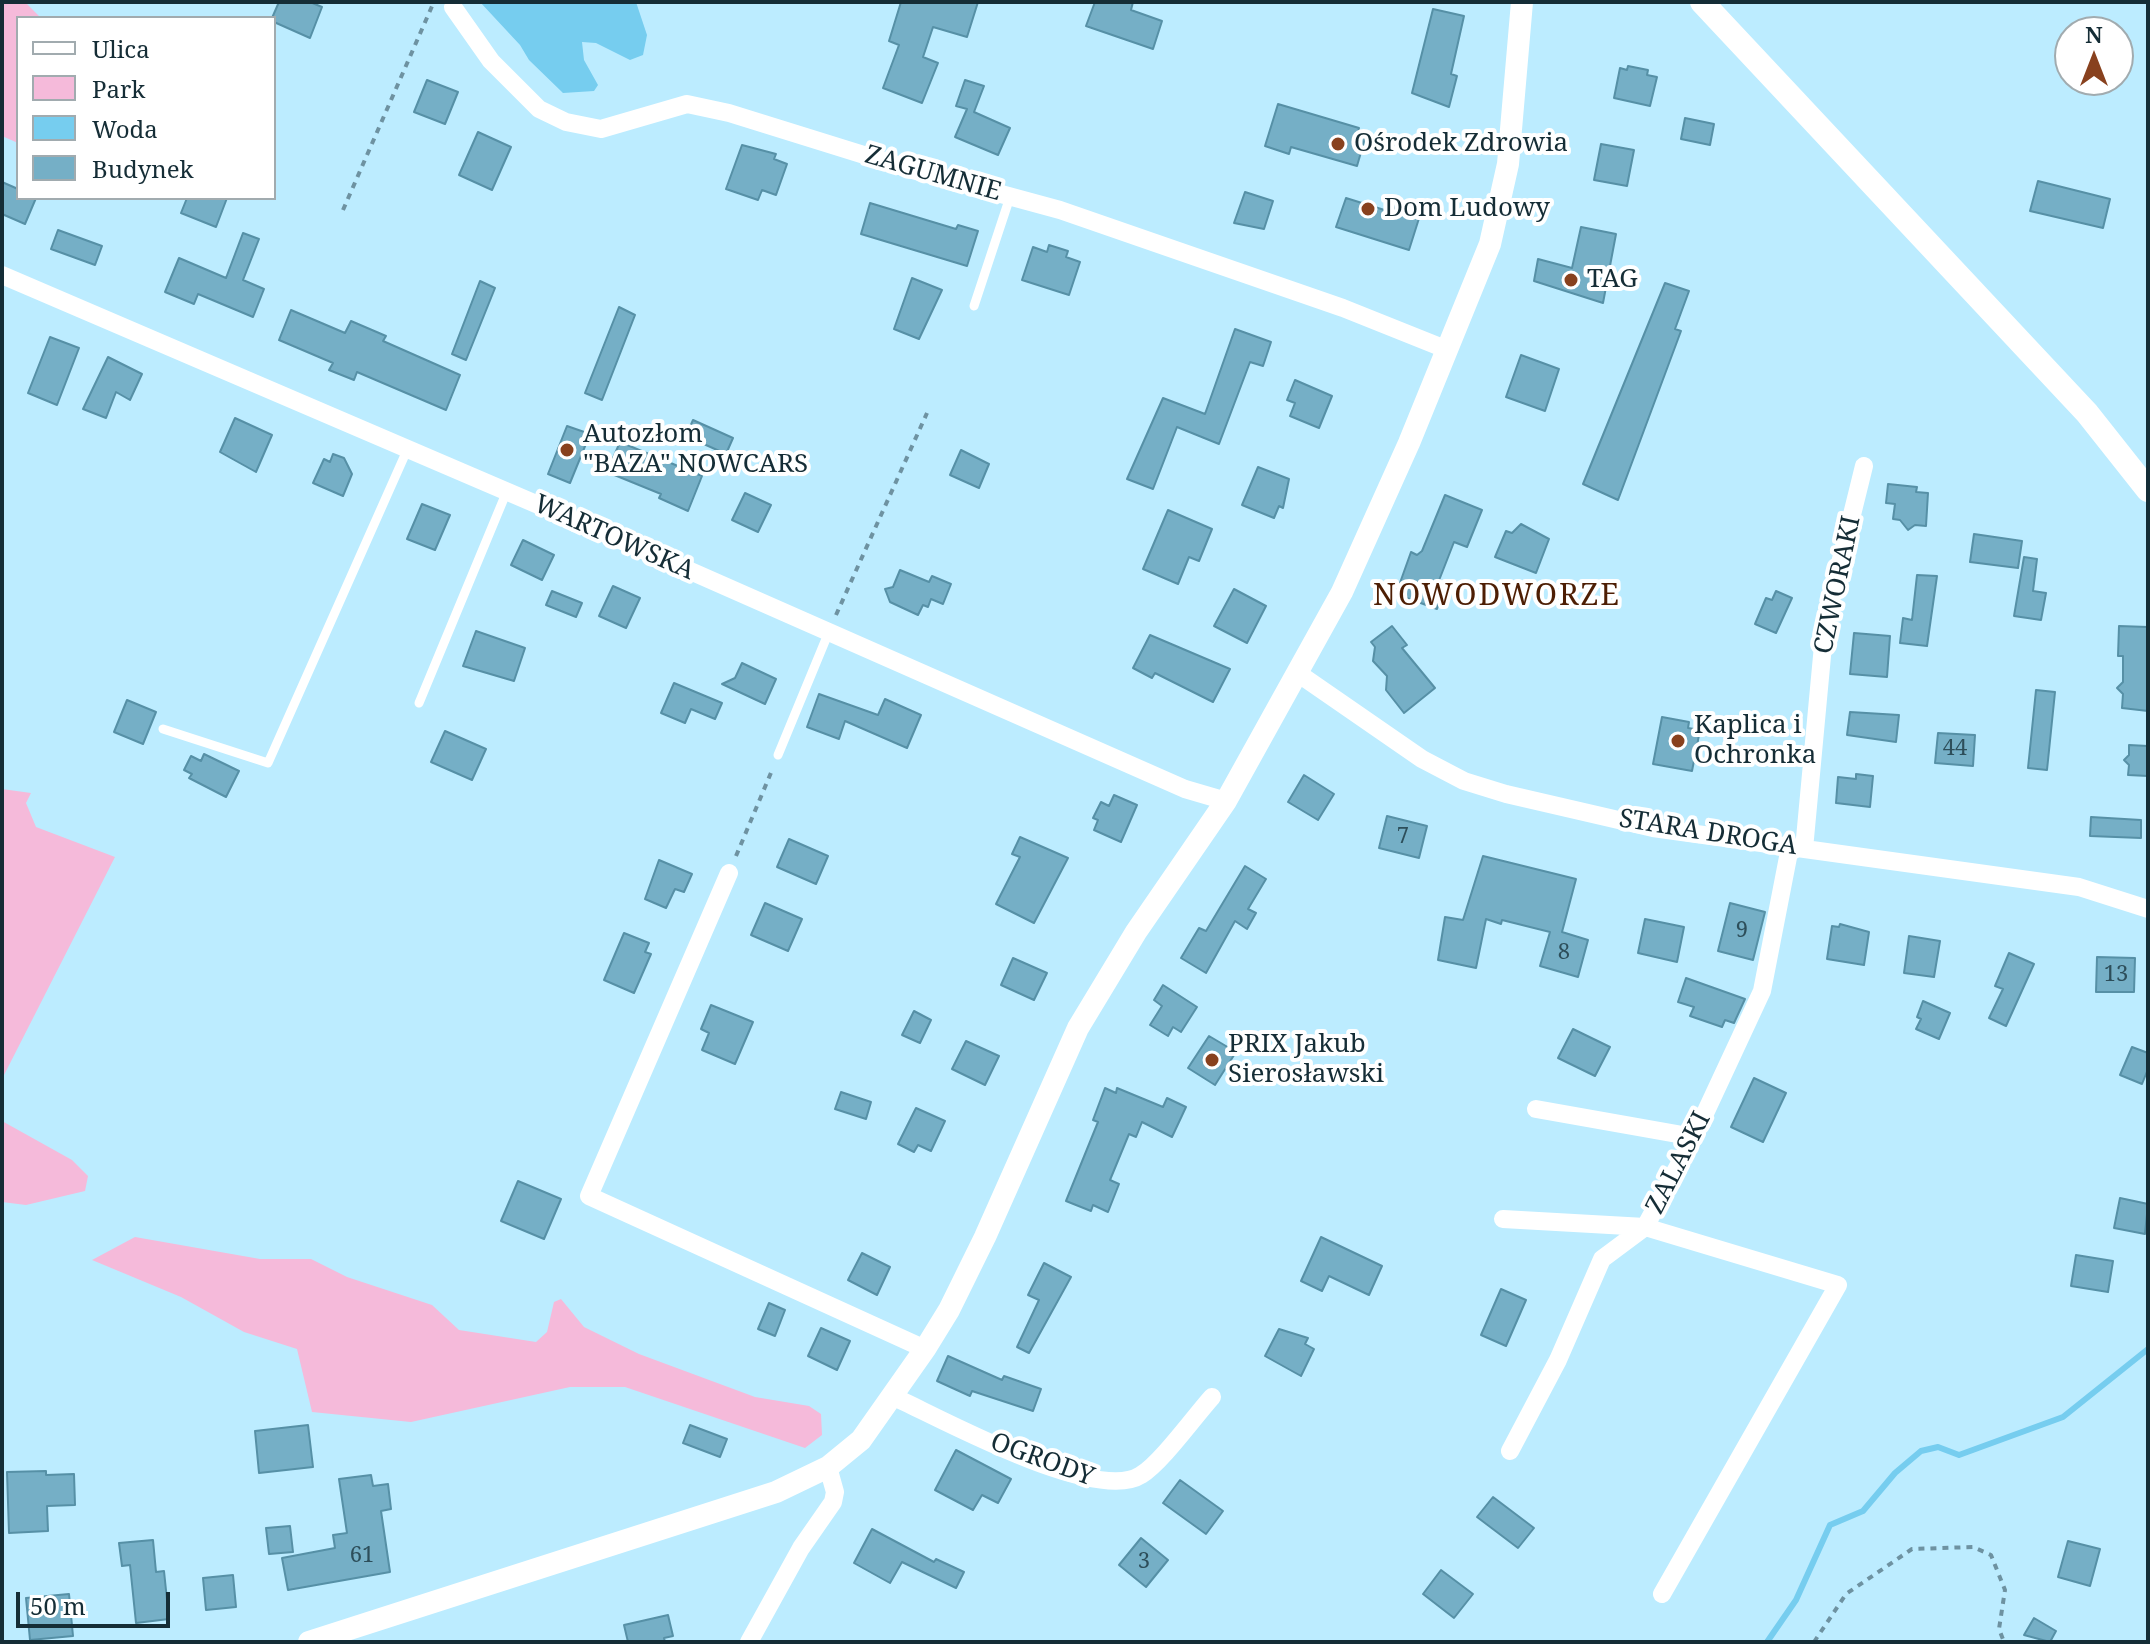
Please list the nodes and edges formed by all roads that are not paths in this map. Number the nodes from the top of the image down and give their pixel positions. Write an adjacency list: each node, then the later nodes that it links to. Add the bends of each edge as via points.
1 (1522, 2): 7 (street, via 1503,187 1490,244)
2 (1702, 2): 10 (main road, via 2087,413)
3 (446, 4): 4 (street, ZAGUMNIE, via 491,61 539,109 566,122 601,129 687,104)
4 (1010, 197): 6 (lane); 7 (street, ZAGUMNIE, via 1328,303)
5 (2, 275): 8 (street, WARTOWSKA)
6 (974, 306)
7 (1448, 350): 13 (street, via 1342,592)
8 (408, 448): 11 (street, WARTOWSKA); 15 (lane, via 268,763)
9 (1864, 466): 18 (street, CZWORAKI, via 1825,624)
10 (2148, 490)
11 (507, 491): 12 (street, WARTOWSKA); 14 (lane)
12 (828, 634): 16 (lane); 17 (street, WARTOWSKA, via 1185,789)
13 (1299, 674): 17 (street); 18 (street, STARA DROGA, via 1422,759 1464,781 1653,828)
14 (419, 703)
15 (163, 729)
16 (778, 755)
17 (1226, 801): 25 (street, via 1078,1028 985,1237)
18 (1797, 848): 20 (street, STARA DROGA, via 2079,887); 22 (street, ZALASKI, via 1762,991)
19 (729, 873): 25 (street, via 589,1196)
20 (2148, 909)
21 (1536, 1109): 22 (street)
22 (1694, 1137): 24 (street, ZALASKI)
23 (1503, 1219): 24 (street)
24 (1645, 1227): 28 (street, ZALASKI, via 1602,1259); 30 (street, via 1838,1285)
25 (925, 1349): 26 (street)
26 (894, 1397): 27 (street, OGRODY, via 1016,1454 1109,1483 1142,1475); 29 (street, via 861,1440)
27 (1212, 1397)
28 (1510, 1451)
29 (828, 1467): 31 (street, via 776,1492); 32 (street, via 833,1502)
30 (1662, 1594)
31 (309, 1642)
32 (749, 1642)

